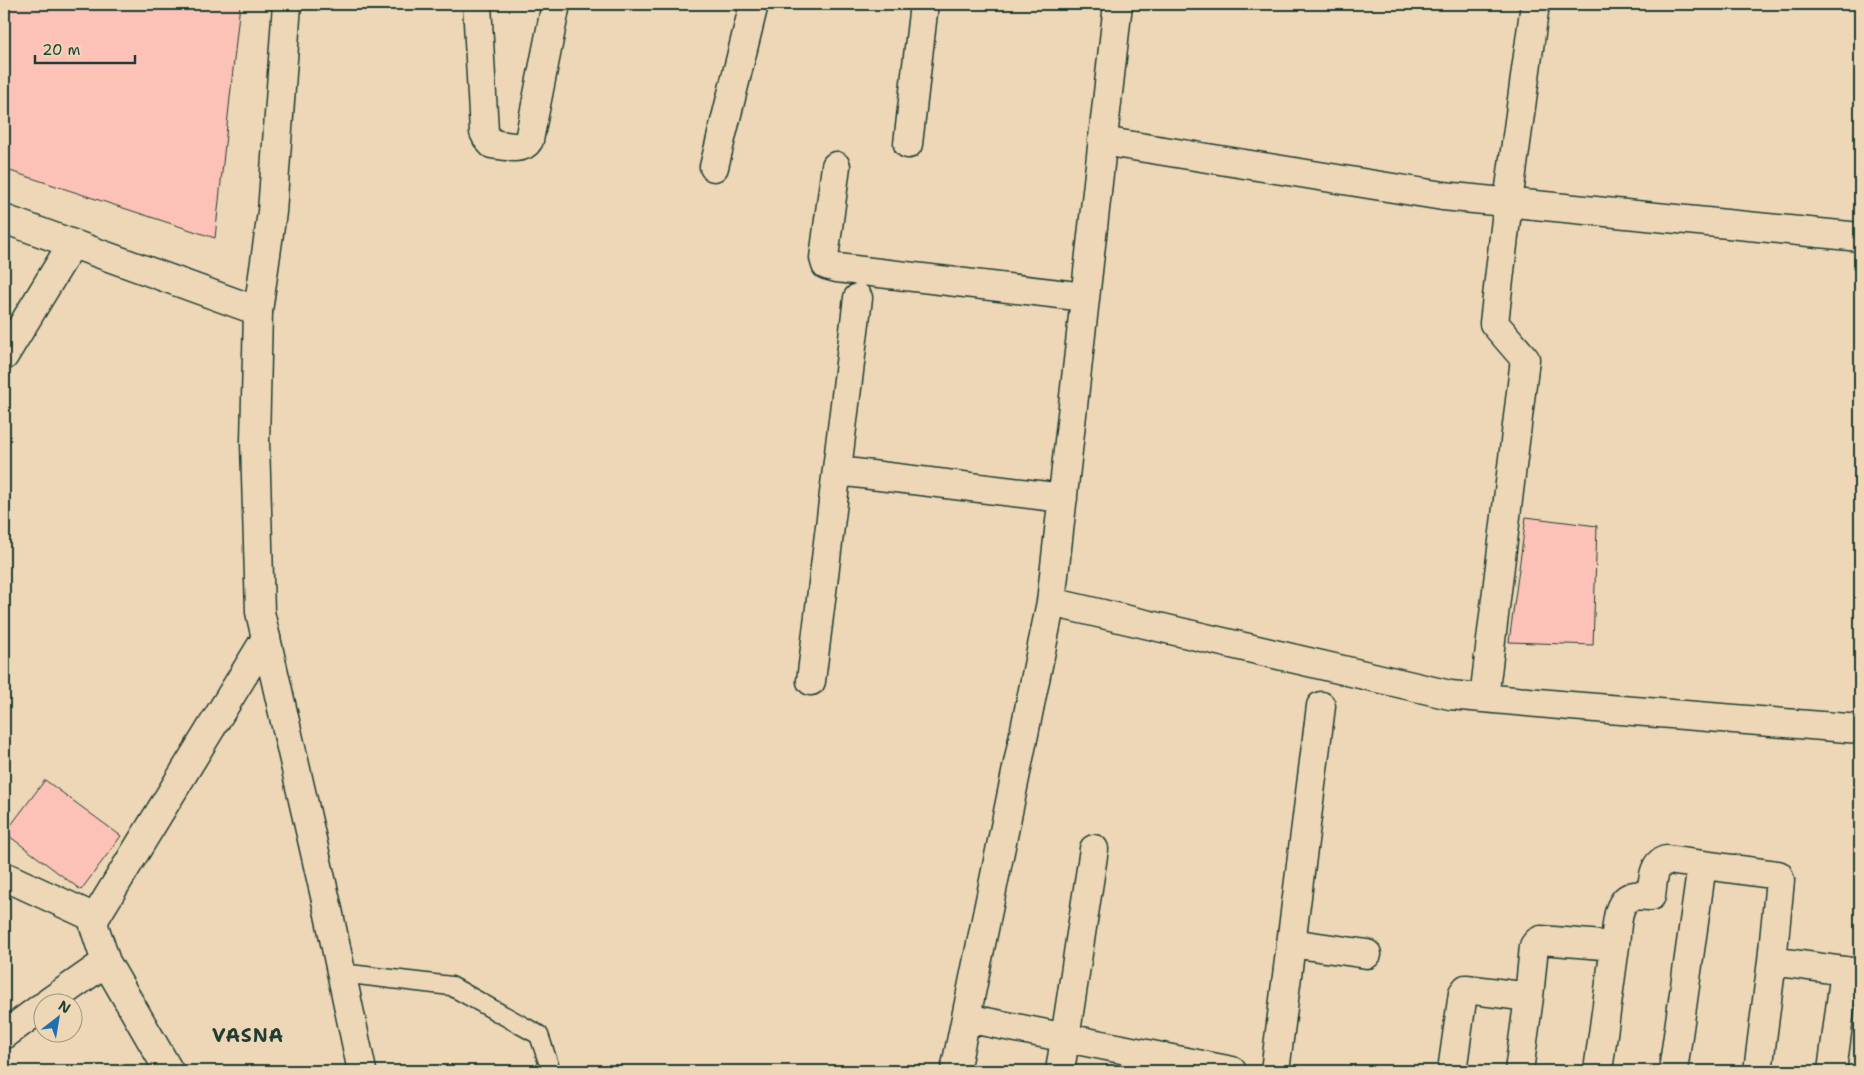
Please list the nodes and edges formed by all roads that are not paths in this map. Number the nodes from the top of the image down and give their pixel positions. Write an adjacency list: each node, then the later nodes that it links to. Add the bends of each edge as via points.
1 (287, 4): 18 (street, via 272,212)
2 (476, 4): 3 (street, via 484,132 492,144 521,148 529,140)
3 (556, 4)
4 (754, 4): 11 (street)
5 (924, 4): 9 (street)
6 (1118, 4): 8 (street)
7 (1535, 4): 12 (street)
8 (1102, 141): 12 (street, via 1442,196); 16 (street)
9 (908, 144)
10 (836, 166): 16 (street, via 824,258 826,264 837,268)
11 (714, 167)
12 (1508, 202): 14 (street); 25 (street, via 1494,323 1525,358)
13 (4, 219): 15 (street)
14 (1860, 236)
15 (72, 244): 18 (street); 19 (street)
16 (1085, 297): 21 (street)
17 (858, 298): 20 (street)
18 (258, 311): 23 (street, via 255,442 260,612)
19 (4, 356)
20 (838, 471): 21 (street); 24 (street)
21 (1062, 498): 22 (street)
22 (1051, 602): 25 (street, via 1450,695); 42 (street)
23 (266, 638): 31 (street); 38 (street)
24 (811, 681)
25 (1484, 698): 27 (street)
26 (1321, 706): 32 (street)
27 (1860, 729)
28 (1094, 849): 44 (street)
29 (1702, 865): 33 (street, via 1661,861 1656,867 1651,896 1632,896 1620,908); 35 (street, via 1778,875); 55 (street)
30 (4, 876): 31 (street)
31 (94, 918): 36 (street)
32 (1290, 943): 34 (street); 51 (street)
33 (1614, 946): 40 (street, via 1537,942); 54 (street)
34 (1367, 954)
35 (1772, 961): 37 (street); 56 (street)
36 (106, 962): 39 (street); 46 (street)
37 (1852, 972): 57 (street)
38 (341, 973): 45 (street); 47 (lane, via 451,986 539,1035)
39 (63, 992)
40 (1529, 997): 52 (street, via 1466,989); 53 (street)
41 (32, 1014): 43 (street)
42 (966, 1018): 44 (street); 48 (street)
43 (4, 1035)
44 (1065, 1038): 49 (street); 50 (street)
45 (360, 1070)
46 (169, 1071)
47 (551, 1071)
48 (955, 1071)
49 (1060, 1071)
50 (1232, 1071)
51 (1274, 1071)
52 (1452, 1071)
53 (1519, 1071)
54 (1598, 1071)
55 (1674, 1071)
56 (1758, 1071)
57 (1832, 1071)

